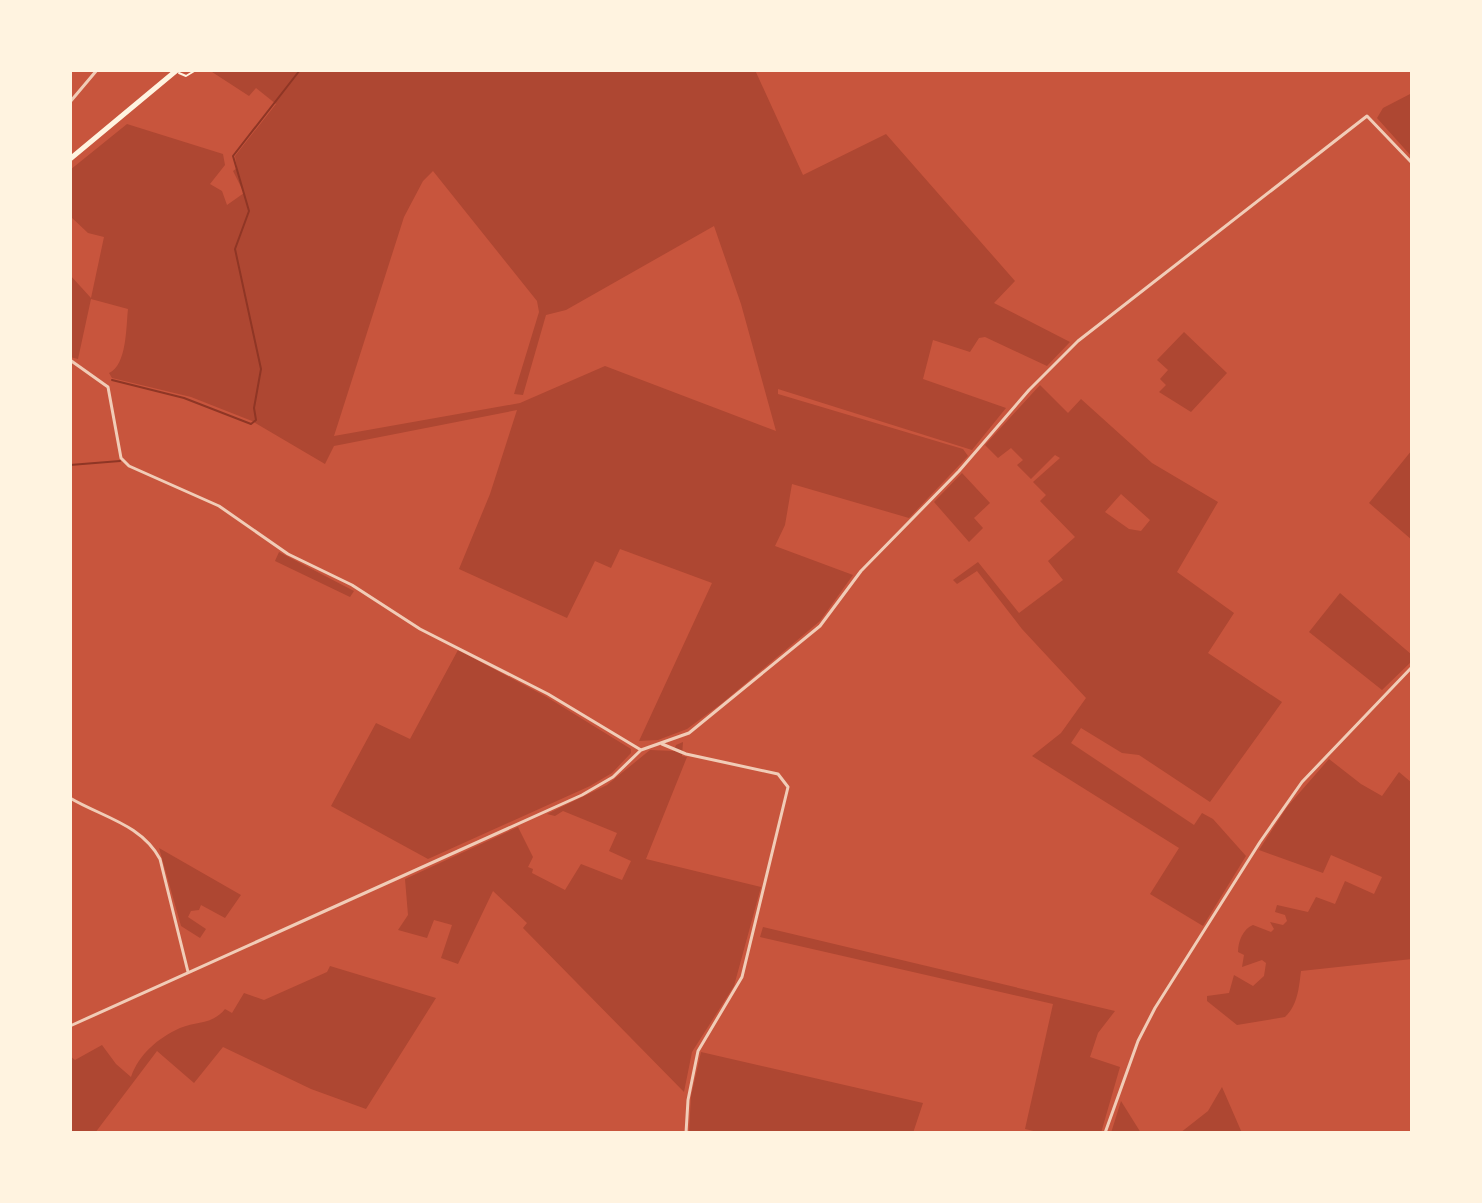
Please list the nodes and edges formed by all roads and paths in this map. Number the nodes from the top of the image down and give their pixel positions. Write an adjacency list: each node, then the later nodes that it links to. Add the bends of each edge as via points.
1 (97, 70): 4 (street)
2 (196, 70): 3 (path, via 186,76)
3 (176, 71): 5 (main road)
4 (70, 102)
5 (70, 159)
6 (1412, 163): 9 (street, via 1367,116 1132,297 1029,390 861,571 820,626 689,733)
7 (70, 360): 10 (street, via 108,387 121,458 129,466 219,506 288,554)
8 (1412, 667): 15 (street, via 1302,782 1274,820 1155,1008)
9 (662, 744): 10 (street); 14 (street, via 778,774 788,787 742,977 698,1051)
10 (641, 750): 12 (street, via 613,777 582,795)
11 (70, 798): 12 (street, via 138,832 151,844 160,859)
12 (188, 972): 13 (street)
13 (70, 1026)
14 (686, 1133)
15 (1105, 1133)

